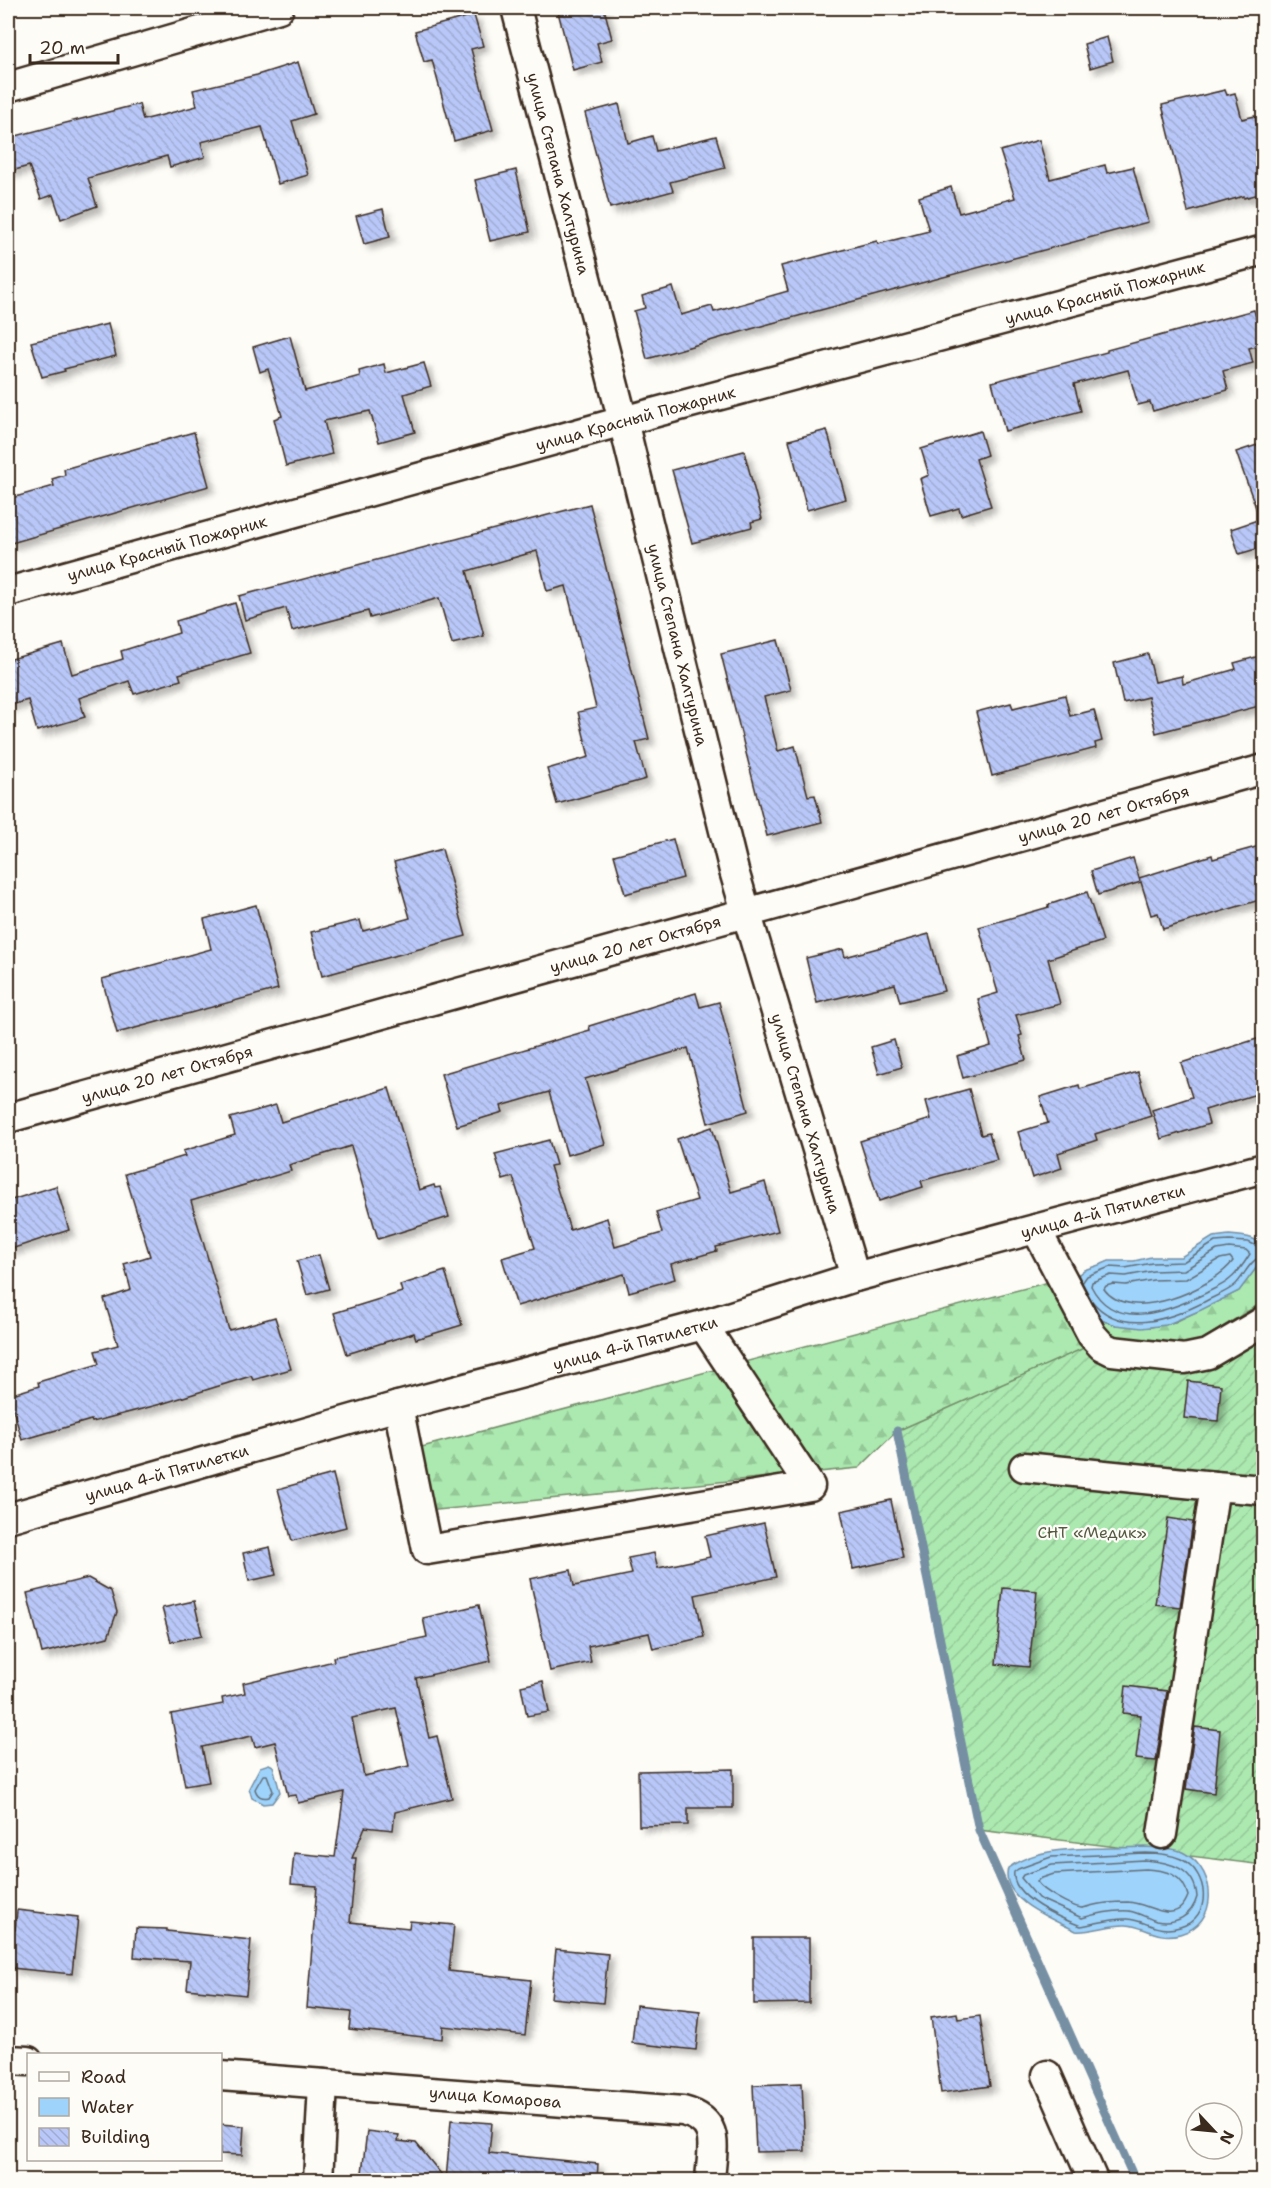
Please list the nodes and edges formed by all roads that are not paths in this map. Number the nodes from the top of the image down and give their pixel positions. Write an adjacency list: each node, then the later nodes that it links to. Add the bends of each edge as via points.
1 (279, 8): 3 (street)
2 (516, 8): 5 (street, улица Степана Халтурина)
3 (8, 87)
4 (1263, 250): 5 (street, улица Красный Пожарник)
5 (623, 421): 6 (street, улица Красный Пожарник); 8 (street, улица Степана Халтурина)
6 (8, 592)
7 (1263, 769): 8 (street, улица 20 лет Октября)
8 (746, 914): 9 (street, улица 20 лет Октября); 12 (street, улица Степана Халтурина)
9 (8, 1118)
10 (1263, 1168): 11 (street, улица 4-й Пятилетки)
11 (1036, 1229): 12 (street, улица 4-й Пятилетки); 13 (street, via 1092,1335 1112,1352 1184,1359 1208,1354)
12 (855, 1277): 14 (street, улица 4-й Пятилетки)
13 (1263, 1321)
14 (703, 1325): 15 (street, улица 4-й Пятилетки); 15 (street, via 810,1486 427,1550)
15 (398, 1406): 19 (street, улица 4-й Пятилетки)
16 (1024, 1467): 17 (street)
17 (1215, 1486): 18 (street); 20 (street)
18 (1263, 1490)
19 (8, 1518)
20 (1162, 1834)
21 (8, 2060): 22 (street)
22 (27, 2061)
23 (1047, 2075): 28 (street)
24 (222, 2076): 25 (street, улица Комарова)
25 (323, 2084): 26 (street); 27 (street, улица Комарова, via 695,2114 710,2127)
26 (318, 2181)
27 (710, 2181)
28 (1093, 2181)

